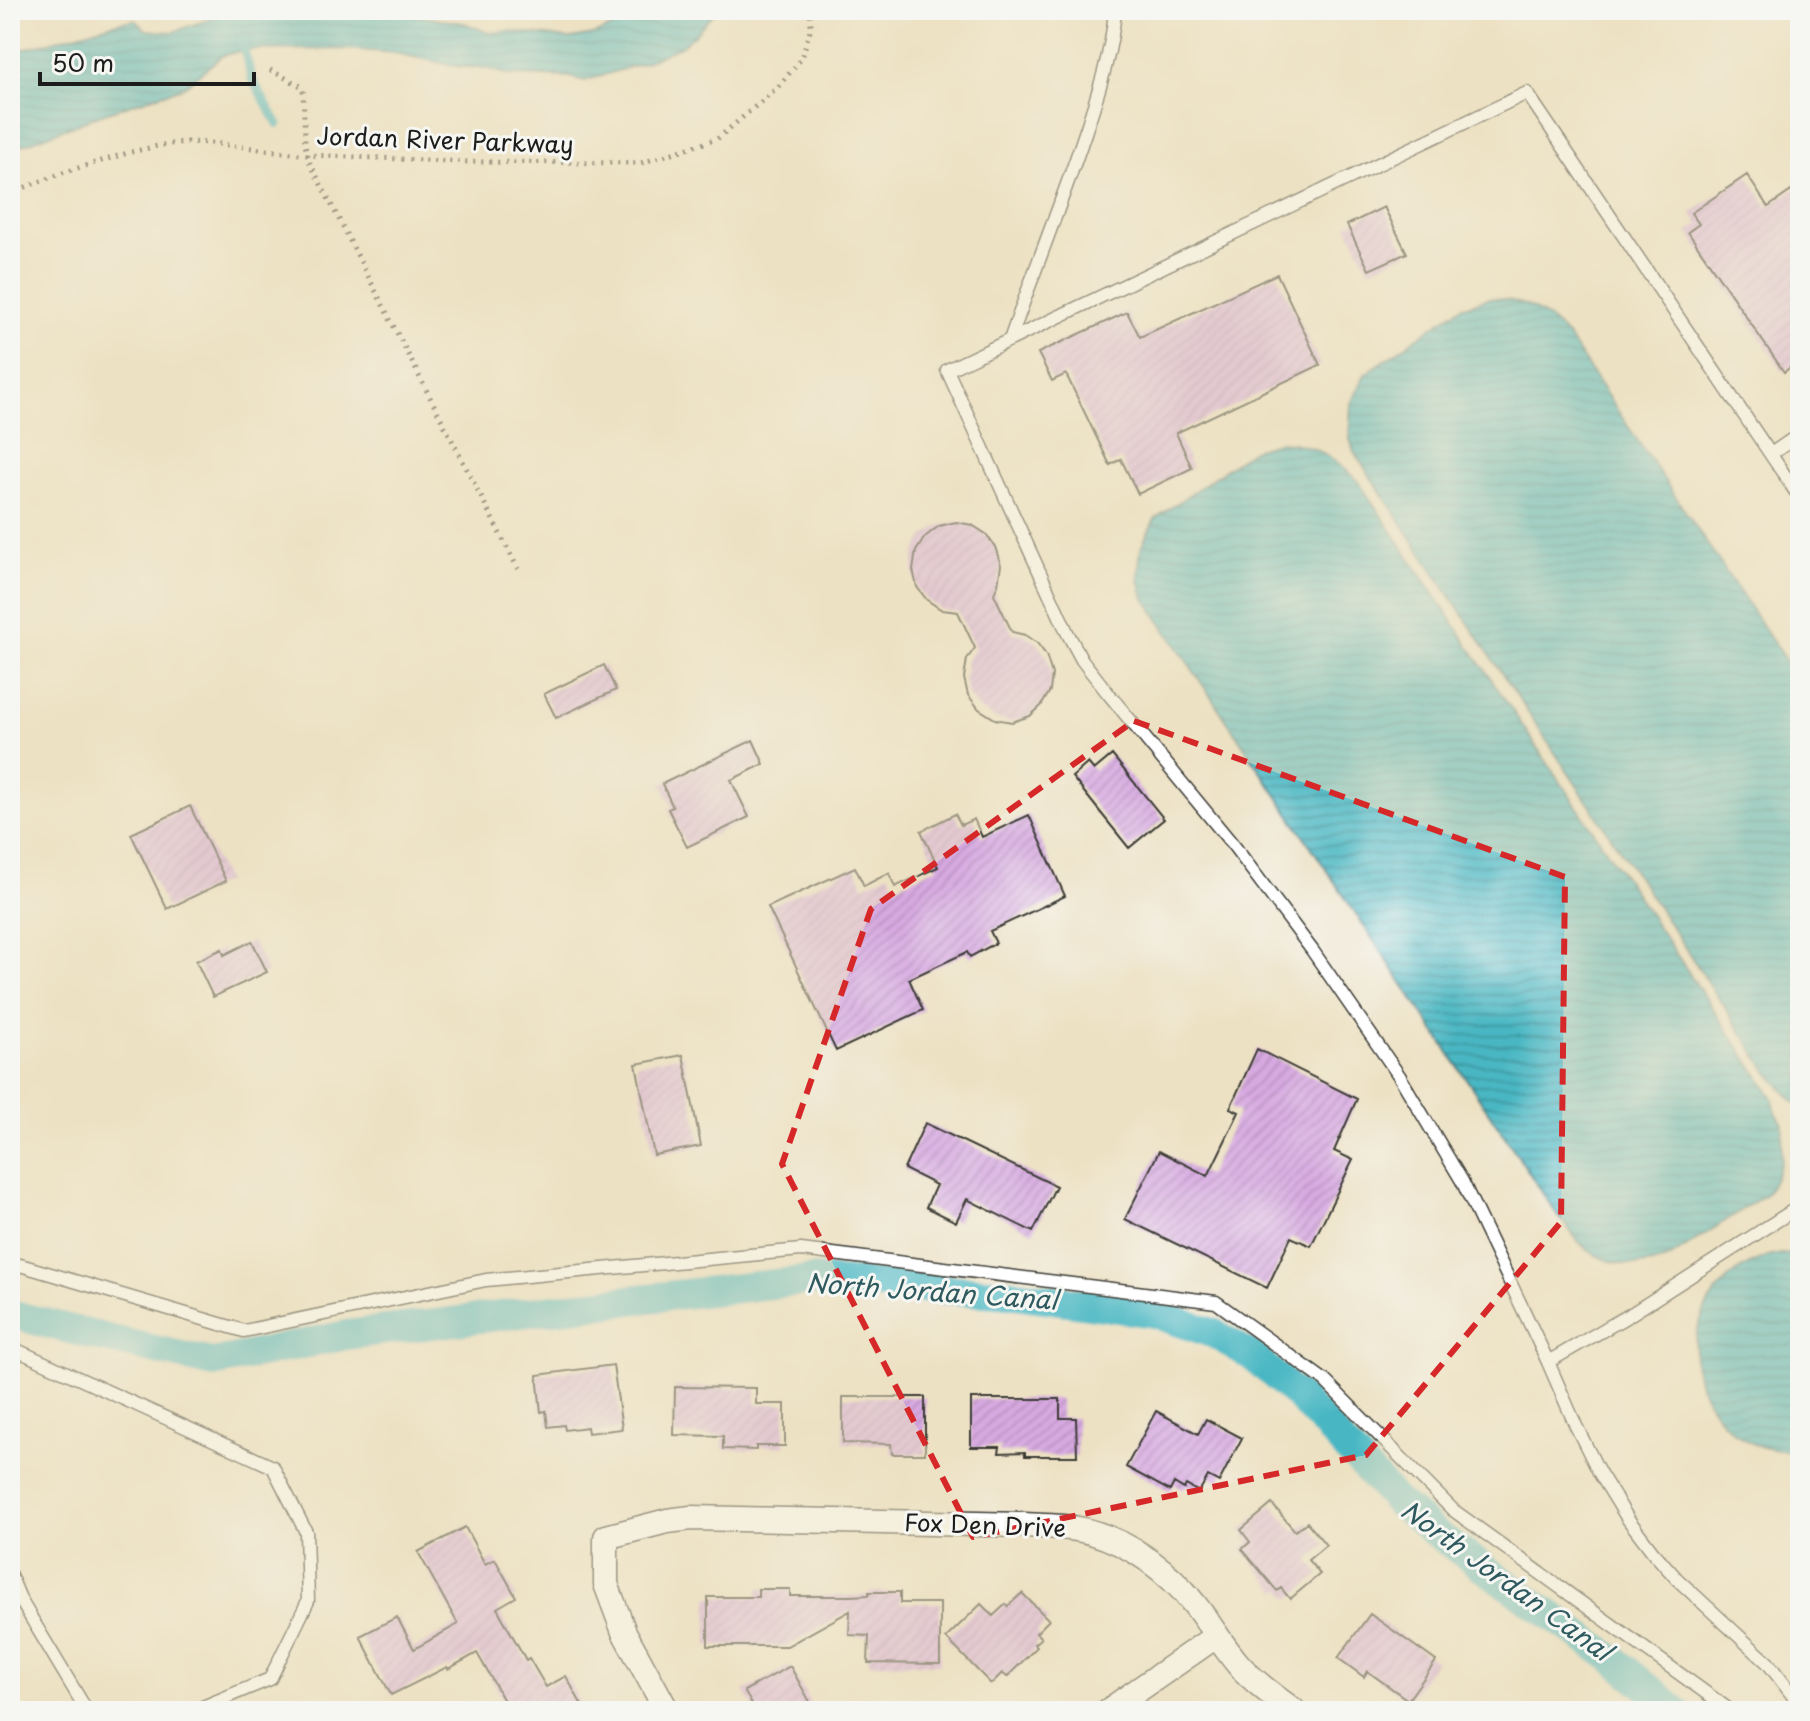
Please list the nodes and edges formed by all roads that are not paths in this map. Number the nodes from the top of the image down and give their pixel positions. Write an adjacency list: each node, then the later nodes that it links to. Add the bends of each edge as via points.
1 (1115, 10): 2 (lane, via 1108,64)
2 (1010, 340): 4 (lane, via 1527,93); 9 (lane, via 947,370 1068,634 1082,660 1312,950 1400,1077 1462,1181)
3 (1800, 434): 4 (lane)
4 (1771, 454): 5 (lane)
5 (1800, 498)
6 (1800, 1206): 9 (lane)
7 (10, 1266): 18 (lane, via 244,1331 486,1280 801,1250 1216,1302 1324,1380 1453,1510)
8 (10, 1347): 14 (lane, via 273,1467 306,1532 308,1601 270,1679)
9 (1548, 1362): 12 (lane, via 1599,1472 1628,1519 1677,1579 1768,1663)
10 (10, 1575): 13 (lane)
11 (1216, 1636): 15 (street, Fox Den Drive, via 1170,1577 1145,1557 1091,1532 1024,1525 667,1521 606,1537 606,1584 624,1632); 16 (street); 17 (street, Fox Den Drive, via 1268,1692)
12 (1800, 1705)
13 (87, 1711)
14 (193, 1711)
15 (667, 1711)
16 (1108, 1711)
17 (1294, 1711)
18 (1731, 1711)

